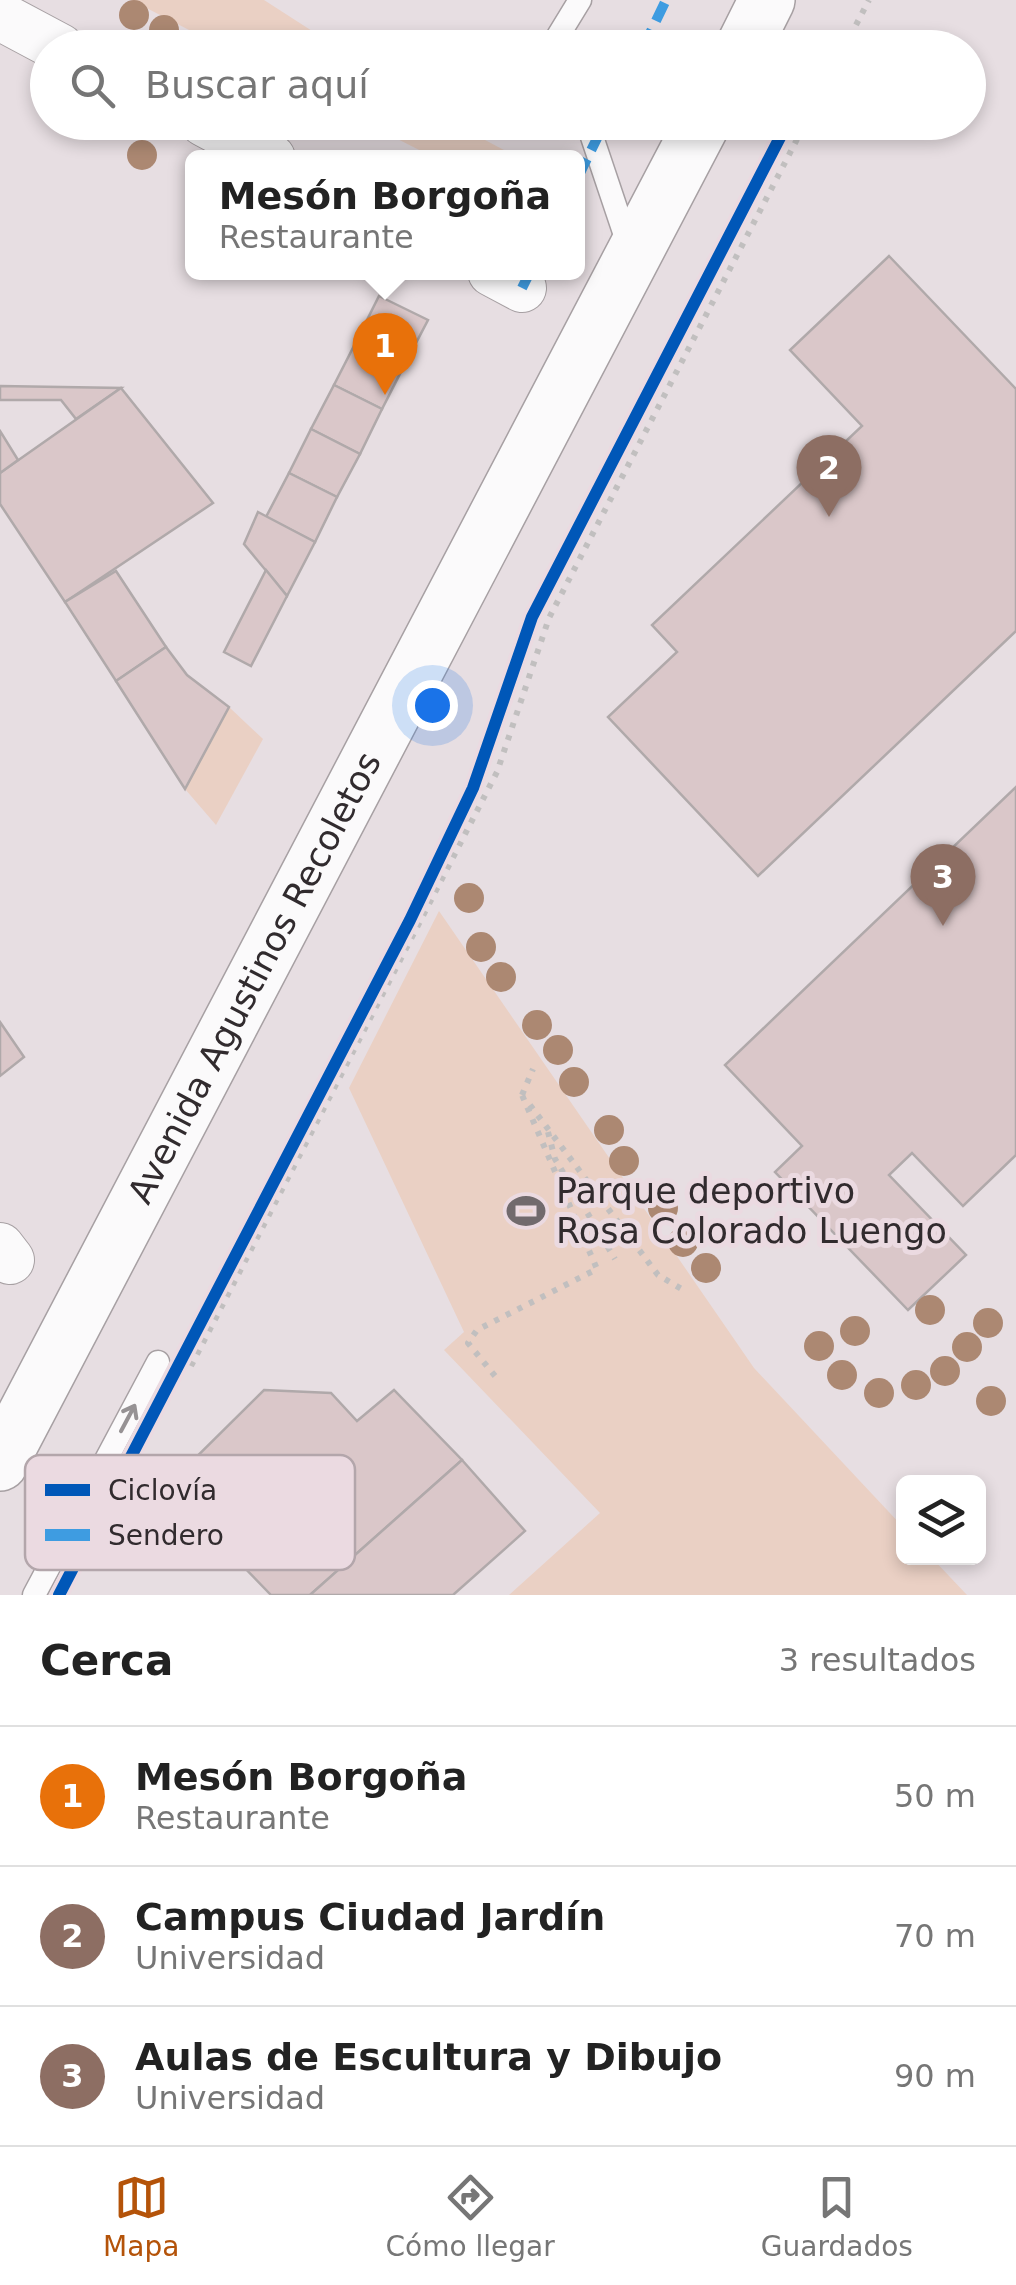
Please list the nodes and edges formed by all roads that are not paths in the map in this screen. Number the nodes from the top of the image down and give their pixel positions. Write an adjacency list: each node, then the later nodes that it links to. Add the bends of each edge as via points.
1 (580, 0): 4 (lane)
2 (768, 0): 5 (highway)
3 (0, 16): 6 (street)
4 (562, 30)
5 (752, 30)
6 (30, 32)
7 (593, 140): 9 (lane)
8 (694, 140): 9 (highway, Avenida Agustinos Recoletos)
9 (632, 258): 12 (highway, Avenida Agustinos Recoletos)
10 (173, 1369): 11 (lane, one-way to 10)
11 (120, 1455)
12 (0, 1463)
13 (49, 1570): 14 (lane, one-way to 13)
14 (34, 1595)

